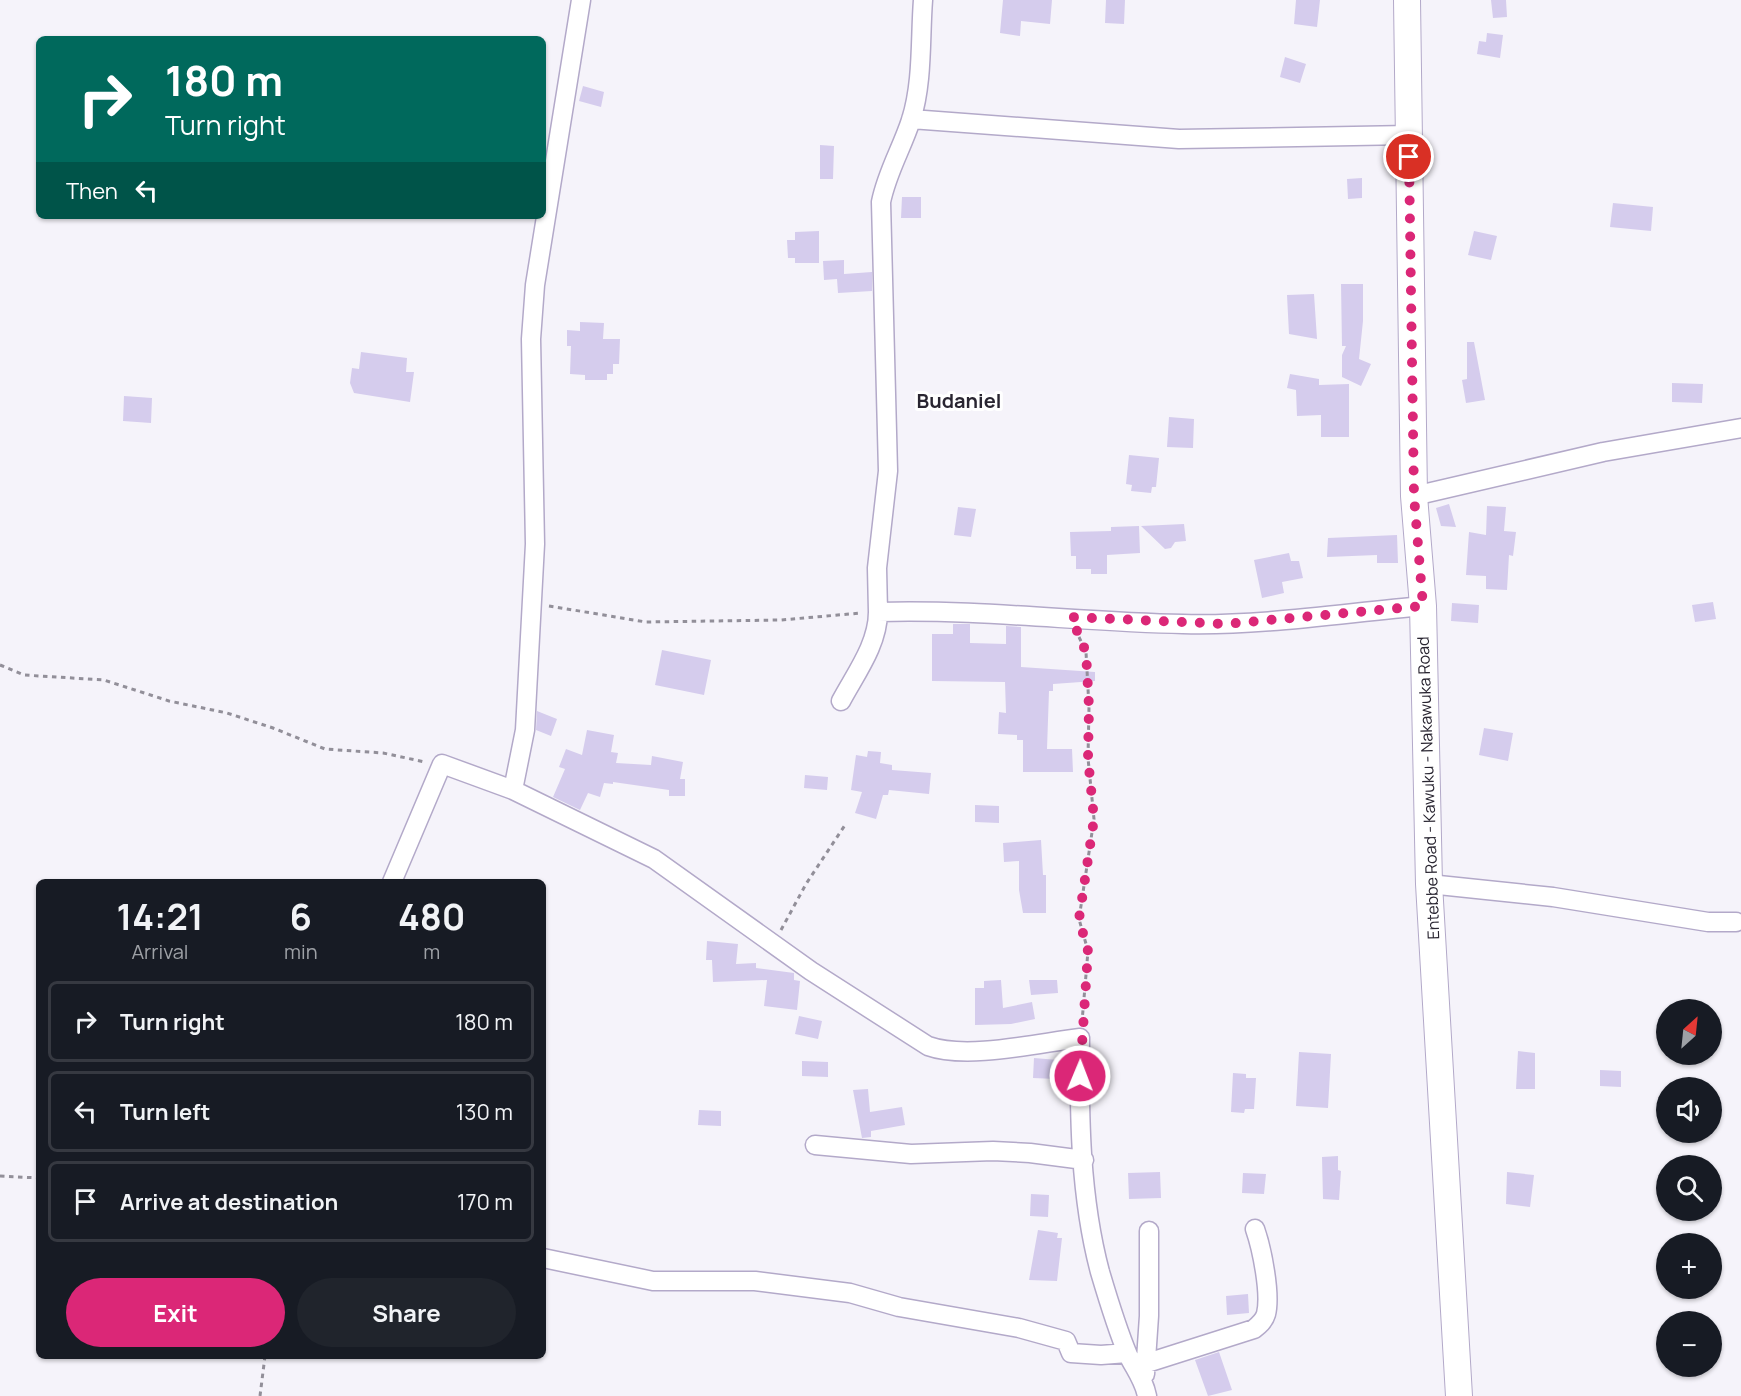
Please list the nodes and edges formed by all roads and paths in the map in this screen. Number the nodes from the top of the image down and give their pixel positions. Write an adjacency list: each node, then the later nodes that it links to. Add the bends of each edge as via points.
1 (581, 0): 6 (street)
2 (923, 0): 4 (street)
3 (1407, 0): 5 (main road, Entebbe Road - Kawuku - Nakawuka Road)
4 (911, 119): 5 (street, via 1179,139); 12 (street, via 886,177 881,202 888,471 877,568)
5 (1409, 135): 9 (main road, Entebbe Road - Kawuku - Nakawuka Road)
6 (546, 217)
7 (546, 219): 10 (street, via 531,339 535,497)
8 (1741, 428): 9 (street, via 1603,452)
9 (1414, 496): 11 (main road, Entebbe Road - Kawuku - Nakawuka Road)
10 (532, 599): 12 (path, via 550,607 646,622 771,621); 17 (street, via 525,730)
11 (1423, 606): 13 (street, via 1226,624); 20 (main road, Entebbe Road - Kawuku - Nakawuka Road)
12 (878, 612): 13 (street, via 944,610); 15 (street, via 878,627 870,648)
13 (1071, 617): 23 (path, via 1086,652 1088,758 1094,819 1079,919 1088,951)
14 (0, 666): 16 (path, via 24,675 104,680 169,701 227,713 325,749 383,753)
15 (841, 701)
16 (442, 764): 17 (street); 19 (street)
17 (513, 790): 22 (street, via 654,859)
18 (845, 825): 22 (path)
19 (393, 879)
20 (1429, 884): 21 (street, via 1553,897 1708,922); 36 (main road, Entebbe Road - Kawuku - Nakawuka Road)
21 (1736, 922)
22 (774, 942): 23 (street, via 811,971 928,1046 942,1051)
23 (1080, 1038): 25 (street)
24 (815, 1144): 25 (street, via 911,1154 993,1151)
25 (1084, 1160): 31 (street, via 1100,1273)
26 (0, 1176): 27 (path)
27 (36, 1178)
28 (1255, 1229): 33 (street, via 1265,1264 1266,1314 1261,1324)
29 (1149, 1232): 33 (street, via 1149,1316)
30 (546, 1259): 31 (street, via 653,1281 755,1281 850,1293 899,1307 1019,1328 1066,1341 1071,1353)
31 (1128, 1353): 34 (street)
32 (265, 1359): 35 (path)
33 (1144, 1364): 34 (street)
34 (1146, 1390)
35 (260, 1396)
36 (1459, 1396)

